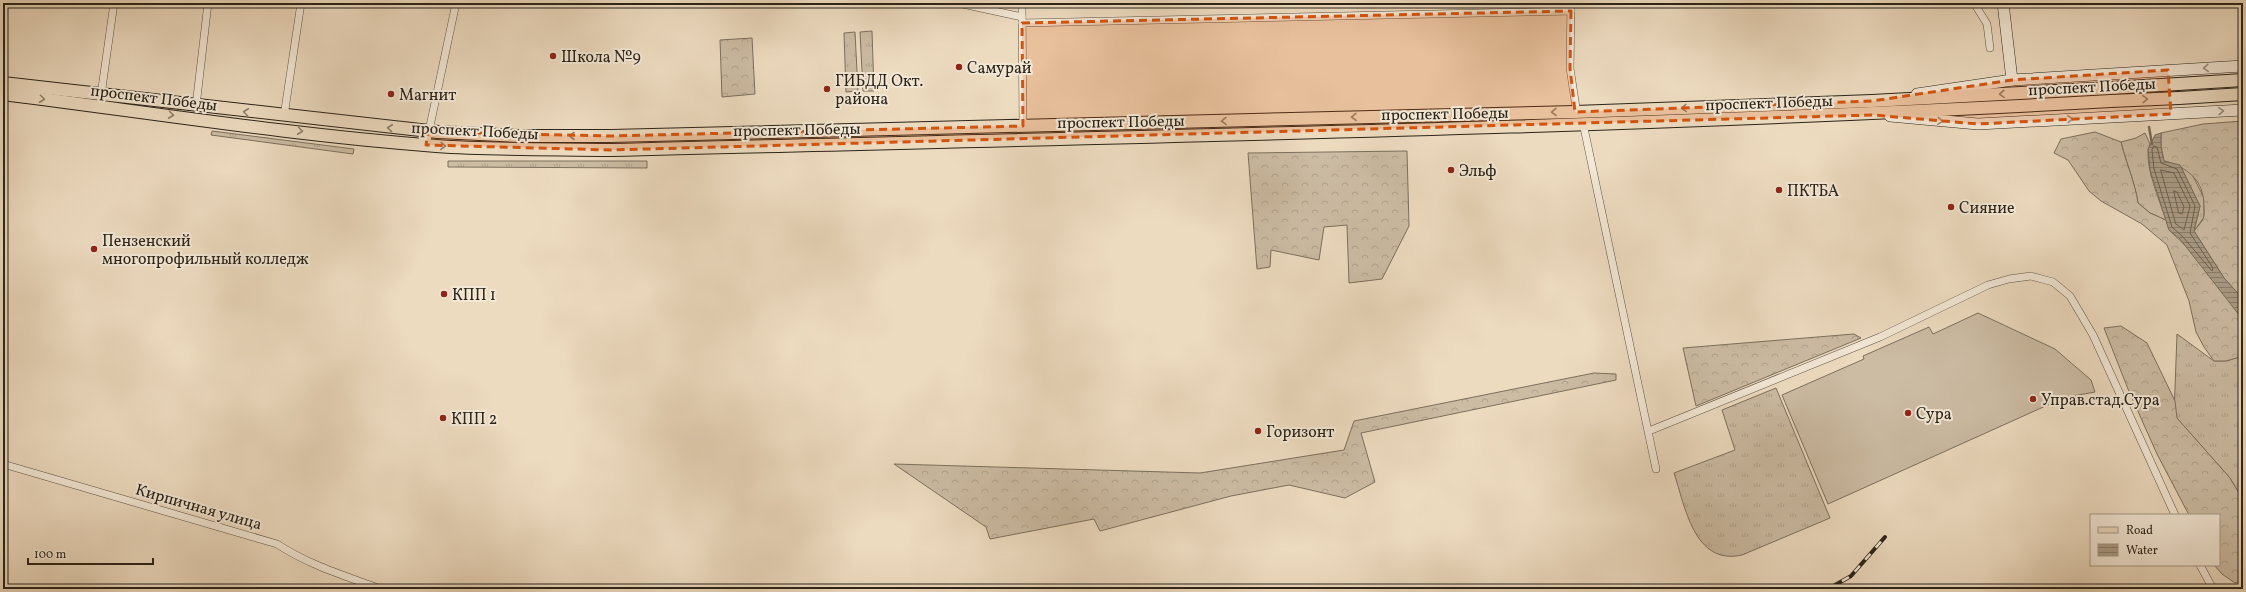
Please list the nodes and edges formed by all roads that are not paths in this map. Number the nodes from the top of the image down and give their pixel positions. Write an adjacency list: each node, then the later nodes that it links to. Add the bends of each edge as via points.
1 (114, 3): 21 (street)
2 (208, 3): 23 (street)
3 (302, 3): 28 (street)
4 (456, 3): 32 (street)
5 (958, 3): 11 (street)
6 (1022, 3): 11 (street)
7 (1571, 3): 10 (street)
8 (1974, 3): 12 (street, via 1987,24)
9 (2003, 3): 16 (street)
10 (1571, 12): 11 (street); 25 (street, via 1570,68)
11 (1022, 20): 31 (street)
12 (1990, 48)
13 (2243, 66): 14 (street, one-way to 14)
14 (2168, 70): 15 (street); 26 (street)
15 (2123, 73): 16 (street); 29 (street)
16 (2012, 80): 22 (street)
17 (2243, 80): 22 (main road, проспект Победы, one-way to 22, bridge)
18 (3, 83): 21 (main road, проспект Победы)
19 (3, 94): 33 (main road, проспект Победы, one-way to 33, via 334,136)
20 (2243, 94): 27 (main road, проспект Победы, one-way to 20, bridge)
21 (101, 95): 23 (main road, проспект Победы)
22 (1872, 101): 25 (main road, проспект Победы, one-way to 25)
23 (196, 106): 28 (main road, проспект Победы, one-way to 23)
24 (2243, 110): 26 (street, one-way to 24)
25 (1575, 112): 30 (street); 31 (main road, проспект Победы, one-way to 31)
26 (2171, 114): 29 (street)
27 (1873, 115): 29 (street, one-way to 29, via 1978,124); 30 (main road, проспект Победы)
28 (284, 116): 32 (main road, проспект Победы, one-way to 28)
29 (2125, 116)
30 (1584, 125): 33 (main road, проспект Победы, one-way to 30, via 611,150); 34 (street)
31 (1023, 126): 32 (main road, проспект Победы, one-way to 32, via 611,136 519,136)
32 (428, 132): 33 (street)
33 (426, 145)
34 (1649, 431): 36 (street); 37 (street, via 1880,338 1988,285 2031,276 2053,282 2070,296 2093,335)
35 (3, 464): 39 (street, Кирпичная улица, via 277,544 314,565)
36 (1656, 469)
37 (2175, 514)
38 (2201, 566): 40 (street)
39 (381, 589)
40 (2213, 589)

